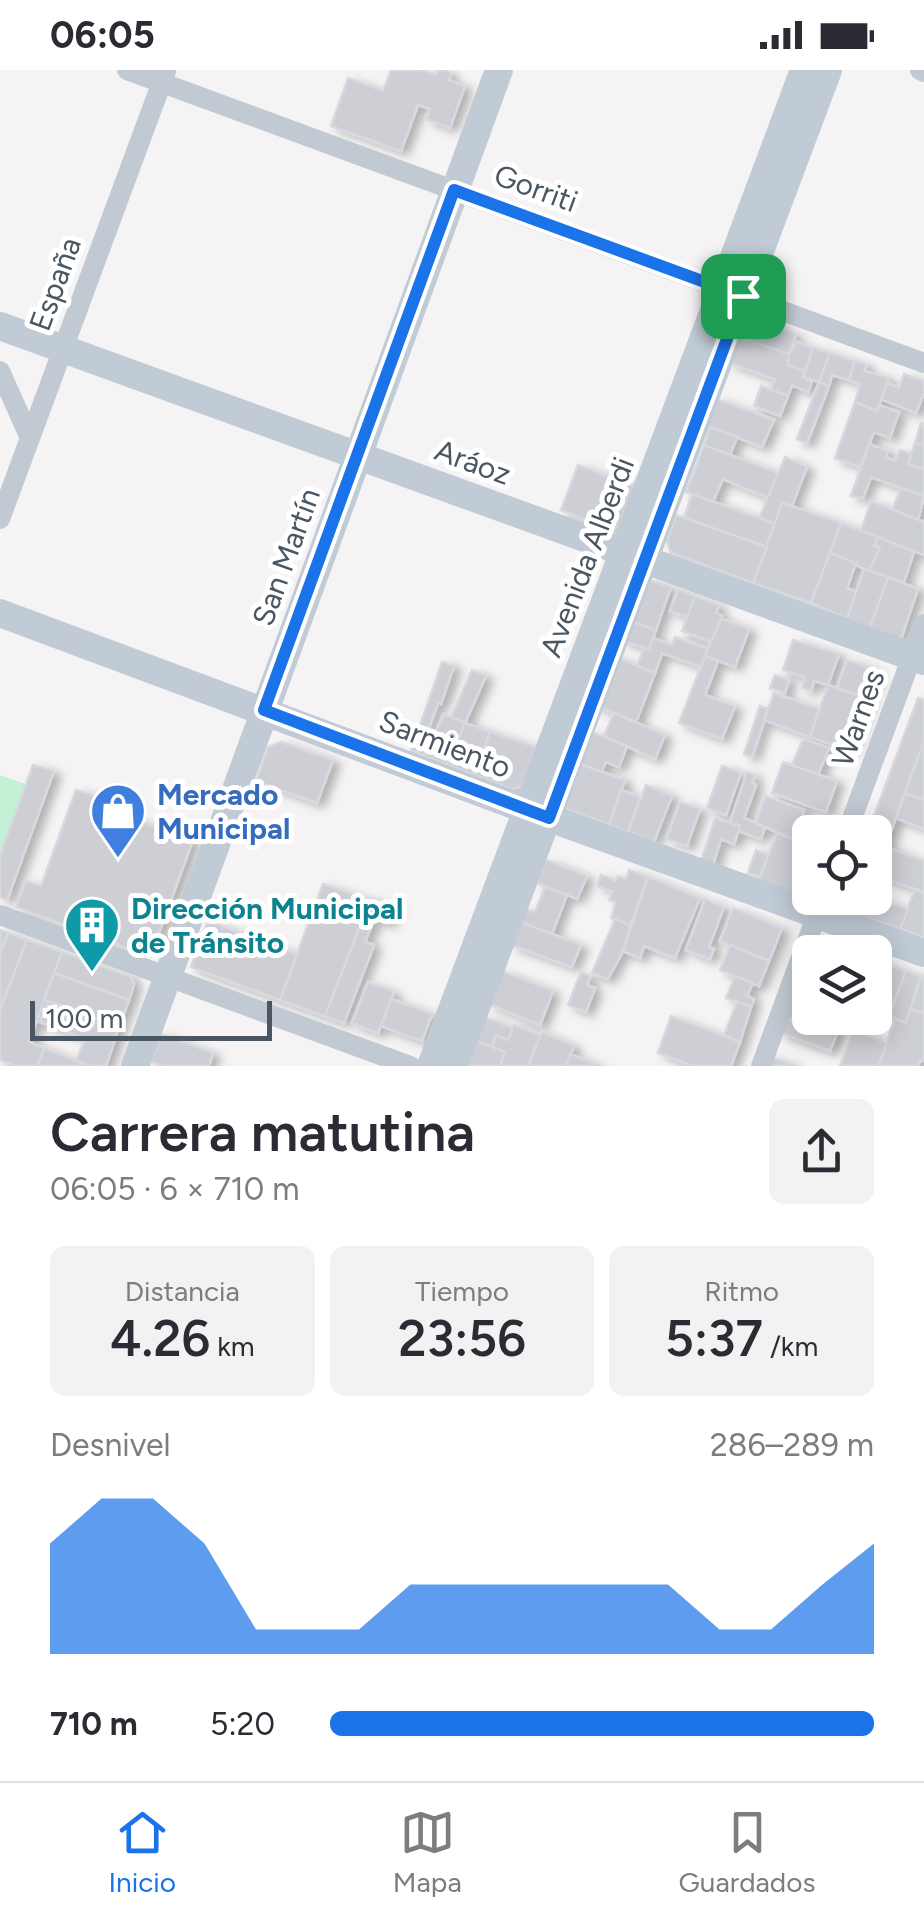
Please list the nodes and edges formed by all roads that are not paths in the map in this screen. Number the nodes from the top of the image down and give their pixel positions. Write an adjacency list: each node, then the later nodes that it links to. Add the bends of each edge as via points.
1 (126, 70): 5 (street, Gorriti)
2 (499, 70): 6 (street, San Martín)
3 (804, 70): 7 (street, Avenida Alberdi)
4 (828, 70): 7 (street, Avenida Alberdi)
5 (164, 76): 6 (street, Gorriti); 9 (street, España)
6 (454, 190): 7 (street, Gorriti); 13 (street, San Martín)
7 (733, 292): 10 (street, Gorriti); 15 (street, Avenida Alberdi)
8 (0, 326): 9 (street, Aráoz)
9 (63, 350): 12 (street, España); 13 (street, Aráoz)
10 (924, 363)
11 (0, 371): 12 (street)
12 (30, 438): 14 (street, España)
13 (358, 456): 15 (street, Aráoz); 19 (street, San Martín)
14 (0, 520)
15 (634, 554): 18 (street, Aráoz); 20 (street, Avenida Alberdi)
16 (0, 613): 19 (street, Sarmiento)
17 (924, 624): 18 (street, Warnes)
18 (918, 659): 21 (street, Warnes)
19 (264, 710): 20 (street, Sarmiento); 27 (street, San Martín)
20 (538, 814): 22 (street, Sarmiento); 30 (street, Avenida Alberdi); 31 (street, Avenida Alberdi)
21 (854, 815)
22 (792, 896)
23 (0, 915): 27 (street)
24 (816, 915): 32 (street)
25 (842, 915): 26 (street, Sarmiento)
26 (924, 953)
27 (168, 976): 28 (street, San Martín); 29 (street)
28 (135, 1066)
29 (410, 1066)
30 (431, 1066)
31 (454, 1066)
32 (760, 1066)

